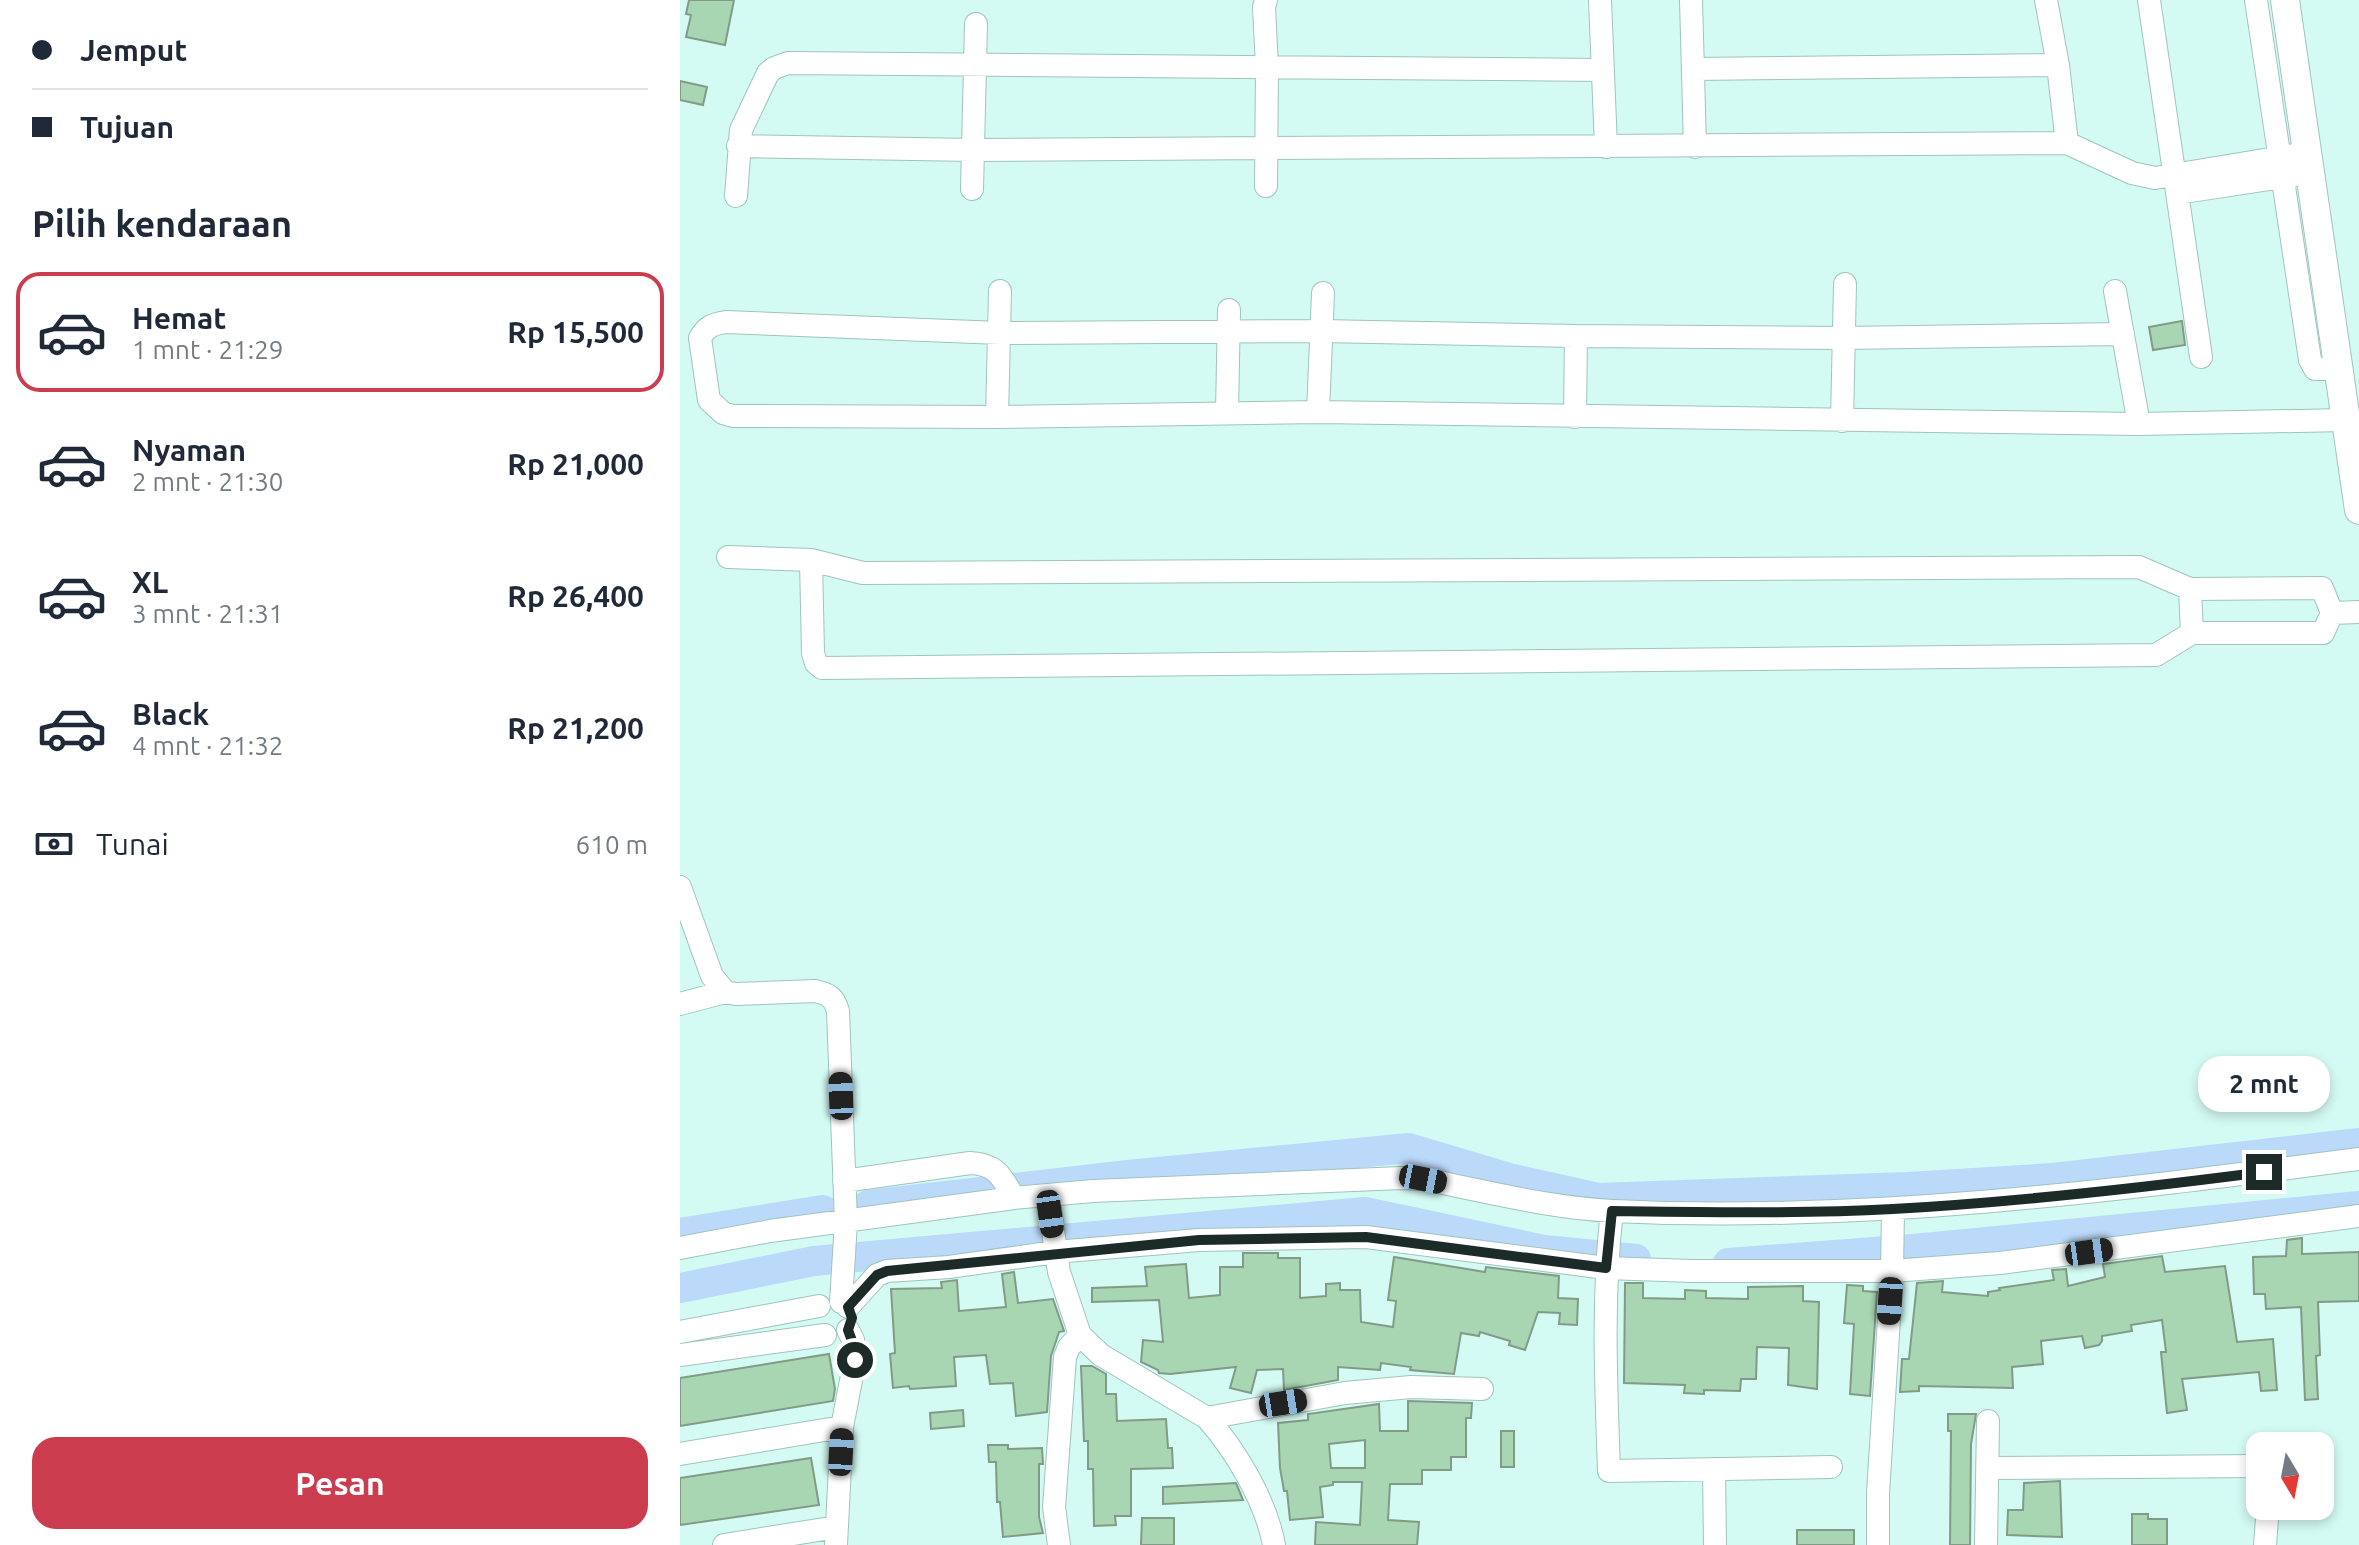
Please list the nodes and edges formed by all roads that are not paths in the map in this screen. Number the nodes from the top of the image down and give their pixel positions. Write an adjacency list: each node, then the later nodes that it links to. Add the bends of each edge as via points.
1 (1266, 0): 12 (street)
2 (1600, 0): 14 (street)
3 (1691, 0): 13 (street)
4 (2046, 0): 10 (street)
5 (2149, 0): 22 (street)
6 (2256, 0): 9 (street)
7 (2285, 0): 9 (main road)
8 (976, 24): 11 (street)
9 (2276, 35): 21 (main road)
10 (2058, 65): 13 (street); 15 (street)
11 (975, 66): 12 (street); 16 (street, via 780,65 768,73); 20 (street)
12 (1267, 67): 14 (street); 19 (street)
13 (1694, 69): 18 (street)
14 (1603, 70): 17 (street)
15 (2067, 143): 18 (street); 22 (street, via 2144,177)
16 (738, 146): 20 (street); 25 (street)
17 (1606, 147): 18 (street); 19 (street)
18 (1695, 147)
19 (1266, 148): 20 (street); 23 (street)
20 (974, 150): 24 (street)
21 (2295, 165): 22 (street); 42 (main road)
22 (2176, 184): 37 (street)
23 (1266, 186)
24 (972, 189)
25 (736, 196)
26 (1845, 284): 36 (street)
27 (1000, 291): 32 (street)
28 (2115, 291): 34 (street)
29 (1323, 293): 31 (street)
30 (1229, 310): 33 (street)
31 (1321, 331): 33 (street); 35 (street); 38 (street)
32 (1000, 333): 33 (street); 40 (street); 40 (street, via 726,322 713,324 700,338 709,400 733,416)
33 (1229, 333): 39 (street)
34 (2123, 334): 36 (street); 44 (street)
35 (1576, 336): 36 (street); 41 (street)
36 (1843, 338): 43 (street)
37 (2201, 357)
38 (1318, 412): 39 (street); 41 (street)
39 (1227, 413): 40 (street)
40 (997, 417)
41 (1575, 417): 43 (street)
42 (2345, 420): 44 (street); 45 (main road)
43 (1842, 421): 44 (street)
44 (2139, 424)
45 (2355, 462): 46 (main road)
46 (2359, 510)
47 (728, 557): 48 (street)
48 (811, 560): 49 (street, via 863,573 2139,567); 52 (street, via 813,653 822,668 2156,655)
49 (2190, 589): 51 (street, via 2322,588); 52 (street)
50 (2359, 612): 51 (street)
51 (2332, 613): 52 (street, via 2323,633)
52 (2192, 633)
53 (680, 887): 54 (street, via 712,976)
54 (725, 992): 55 (street); 57 (street, via 815,991 835,1000)
55 (680, 1004)
56 (2359, 1159): 61 (street)
57 (844, 1181): 58 (street, via 970,1163 992,1166); 63 (street)
58 (1010, 1191): 59 (street); 63 (street)
59 (1049, 1205): 62 (street, via 1093,1191 1401,1178 1565,1207); 64 (street)
60 (2359, 1216): 67 (street, via 2000,1263)
61 (1892, 1218): 62 (street, via 1738,1212); 67 (street)
62 (1611, 1222): 66 (street)
63 (846, 1230): 65 (street, via 770,1231); 68 (street)
64 (1055, 1247): 66 (street, via 1366,1237); 68 (street, via 881,1273); 73 (street)
65 (680, 1248)
66 (1606, 1263): 67 (street, via 1692,1271); 83 (street, via 1609,1471)
67 (1892, 1267): 90 (street)
68 (844, 1304): 69 (street, via 829,1300); 70 (street, via 852,1318)
69 (819, 1306): 71 (street); 72 (street, via 815,1322)
70 (848, 1330): 72 (street); 78 (street, via 855,1360)
71 (680, 1332)
72 (825, 1335): 74 (street)
73 (1080, 1335): 76 (street, via 1101,1355); 87 (street, via 1065,1357 1054,1507)
74 (680, 1355)
75 (1482, 1389): 76 (street, via 1391,1388)
76 (1207, 1418): 88 (street, via 1260,1498)
77 (1988, 1421): 82 (street)
78 (842, 1427): 79 (street); 85 (street)
79 (680, 1454)
80 (2246, 1464): 82 (street)
81 (1831, 1467): 83 (street)
82 (1988, 1468): 91 (street)
83 (1714, 1469): 89 (street)
84 (2267, 1520): 92 (street)
85 (837, 1536): 86 (street)
86 (724, 1545)
87 (1059, 1545)
88 (1274, 1545)
89 (1715, 1545)
90 (1878, 1545)
91 (1986, 1545)
92 (2265, 1545)

